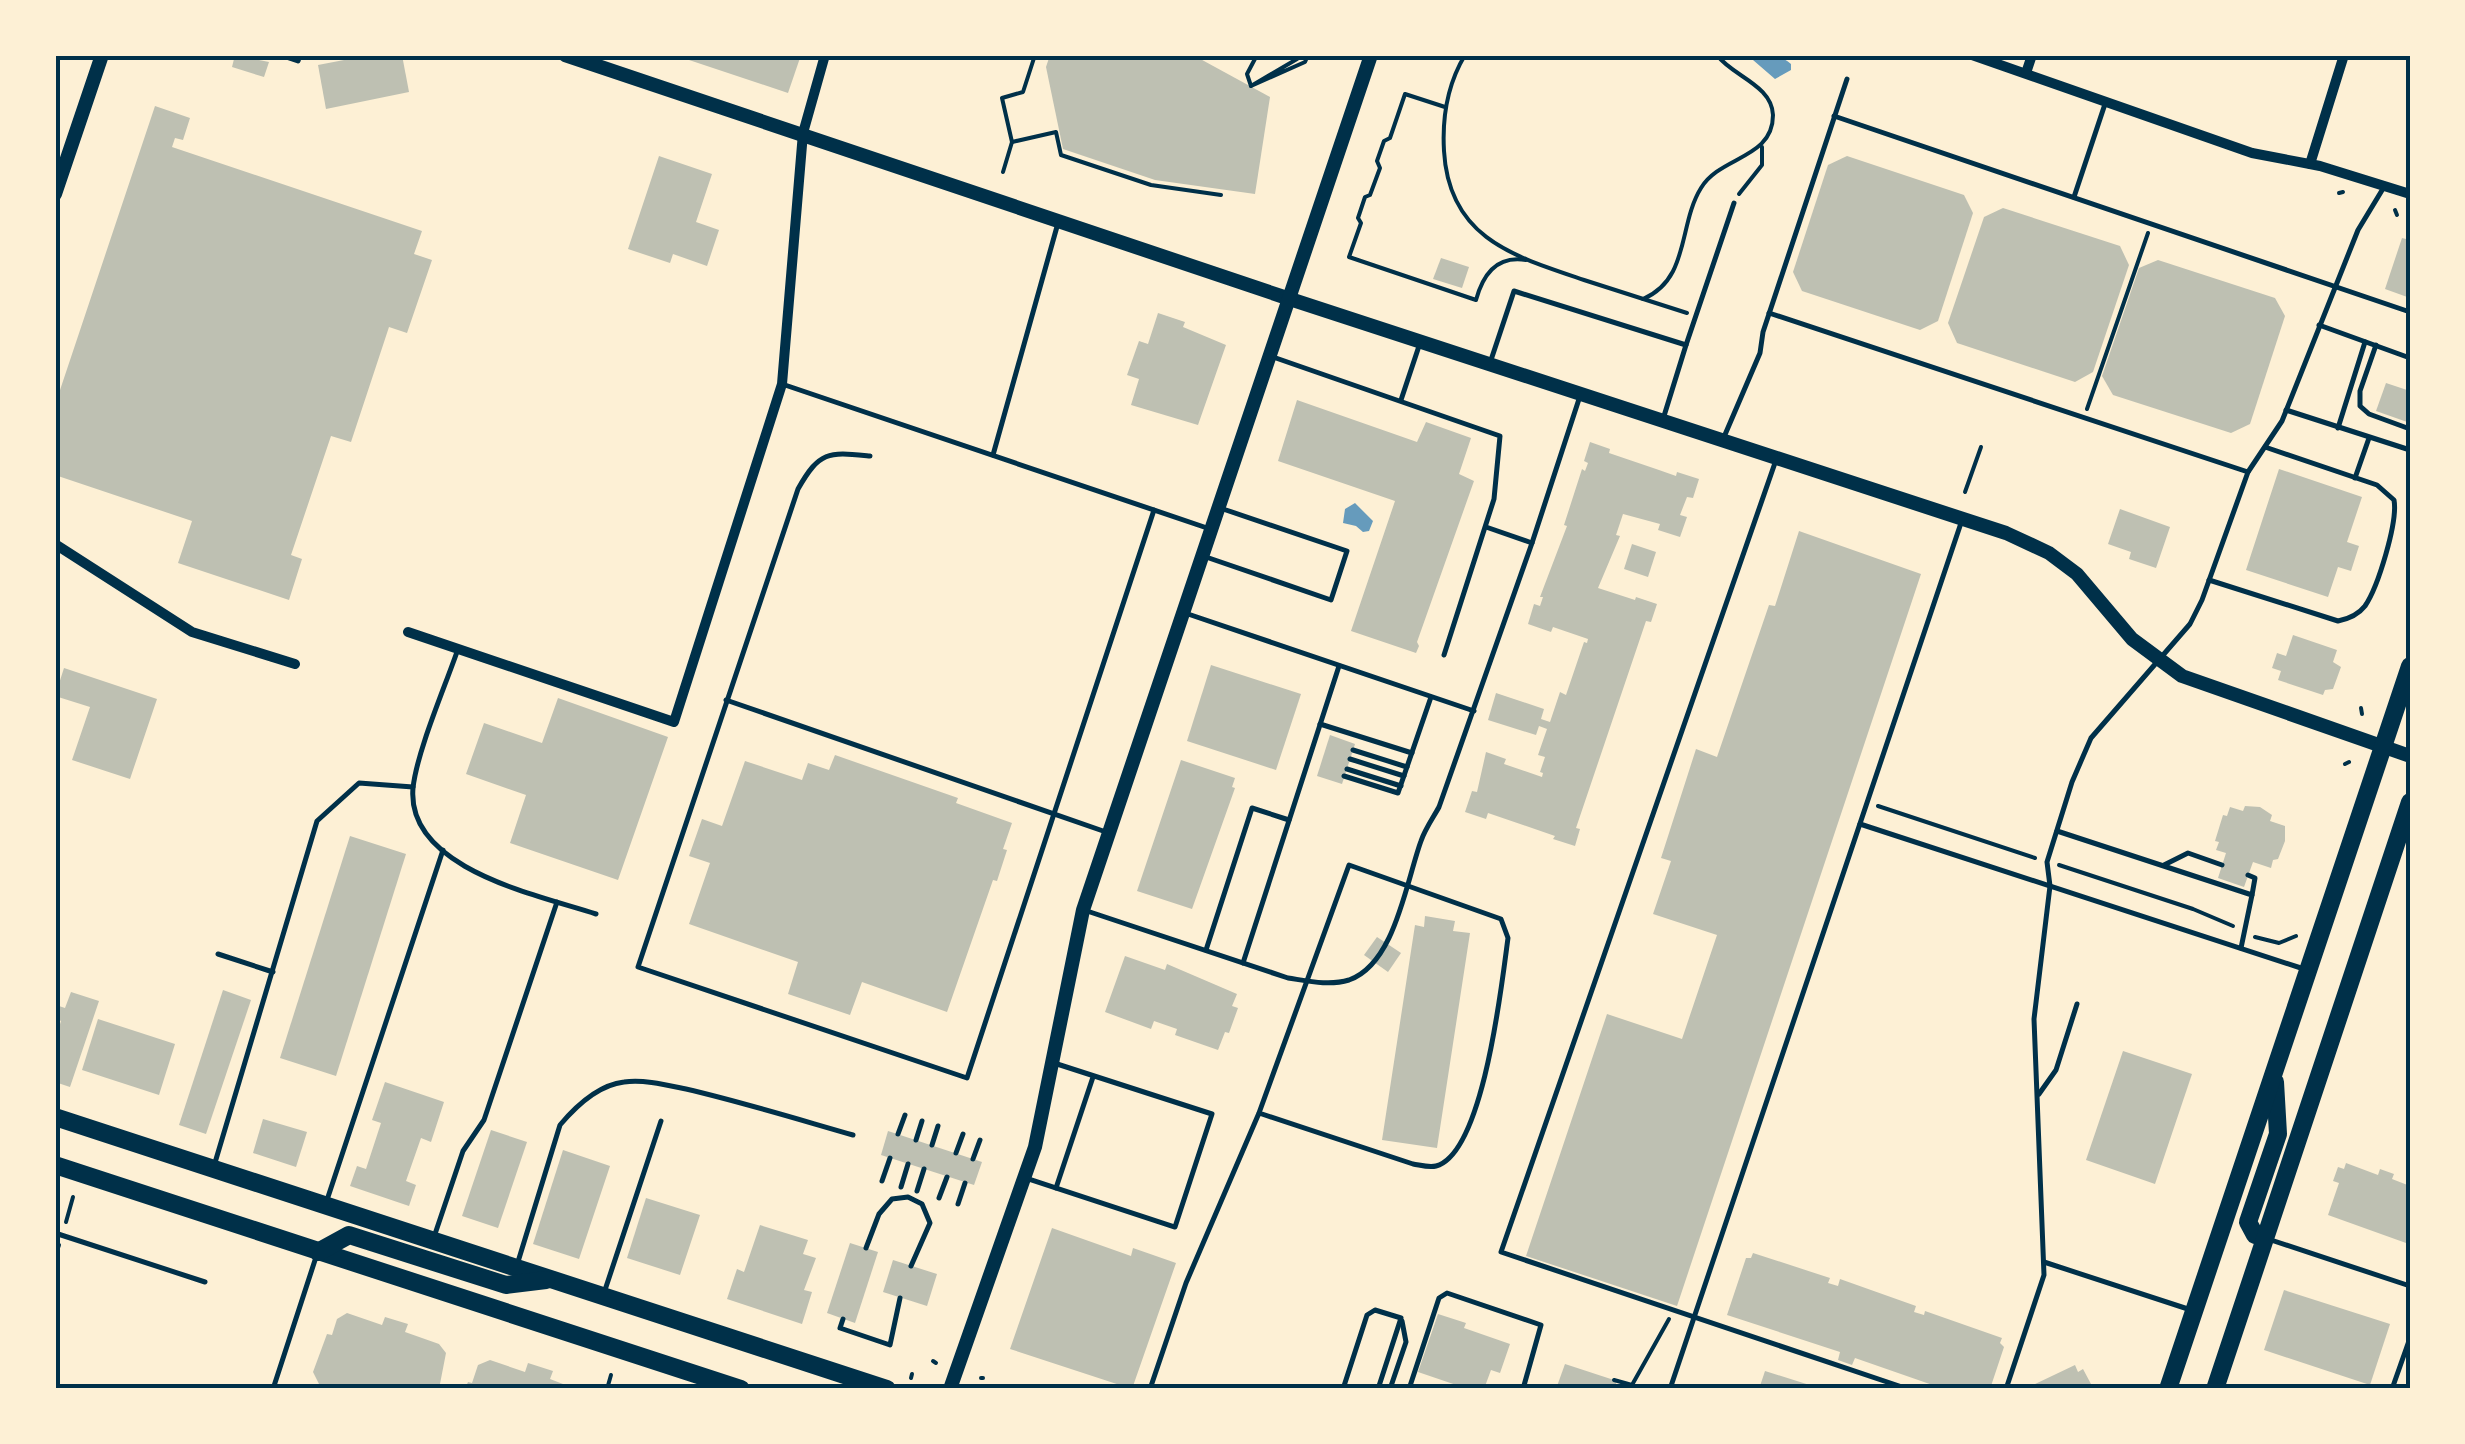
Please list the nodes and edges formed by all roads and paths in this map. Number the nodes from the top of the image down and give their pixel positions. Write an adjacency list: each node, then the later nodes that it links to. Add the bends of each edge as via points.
1 (102, 55): 28 (street)
2 (280, 55): 3 (lane, via 298,61)
3 (300, 55)
4 (565, 55): 22 (street)
5 (825, 55): 22 (street)
6 (1035, 55): 23 (path, via 1023,92 1002,98)
7 (1257, 55): 18 (path, via 1247,74)
8 (1299, 55): 18 (path)
9 (1308, 55): 18 (path)
10 (1370, 55): 37 (street)
11 (1464, 55): 20 (path)
12 (1717, 55): 24 (path, via 1771,103)
13 (1972, 55): 16 (street)
14 (2032, 55): 16 (street)
15 (2344, 55): 25 (street)
16 (2026, 72): 19 (street)
17 (1847, 78): 21 (lane)
18 (1251, 86)
19 (2106, 101): 25 (street, via 2252,153); 31 (lane)
20 (1445, 108): 35 (path, via 1445,163 1455,202 1480,233); 35 (path, via 1404,94 1349,257 1476,300 1484,276 1497,264)
21 (1834, 116): 31 (lane); 40 (lane)
22 (803, 134): 33 (street); 50 (street)
23 (1012, 142): 26 (path); 30 (path, via 1056,132 1060,155 1151,185)
24 (1762, 145): 32 (path, via 1762,165); 38 (path, via 1708,177 1692,201 1672,278)
25 (2310, 164): 27 (street)
26 (1003, 172)
27 (2385, 186): 29 (street); 36 (lane)
28 (55, 194)
29 (2410, 194)
30 (1221, 195)
31 (2074, 196): 34 (lane)
32 (1734, 203): 41 (lane)
33 (1058, 220): 37 (street); 63 (lane)
34 (2151, 222): 36 (lane); 54 (path)
35 (1526, 260): 38 (path)
36 (2335, 286): 39 (lane); 42 (lane)
37 (1290, 299): 43 (street); 47 (street)
38 (1644, 299): 41 (path)
39 (2410, 312)
40 (1769, 313): 54 (lane); 59 (lane, via 1760,353)
41 (1696, 316): 45 (lane)
42 (2319, 325): 44 (lane); 53 (lane)
43 (1421, 340): 49 (street); 52 (lane)
44 (2365, 342): 46 (lane); 56 (lane)
45 (1686, 345): 49 (lane, via 1514,290); 55 (lane)
46 (2376, 346): 48 (lane); 57 (lane, via 2360,406)
47 (1270, 356): 52 (lane); 69 (street)
48 (2410, 358)
49 (1490, 363): 51 (street)
50 (782, 384): 63 (lane); 80 (street, via 674,722)
51 (1580, 393): 55 (street); 74 (lane)
52 (1400, 400): 72 (lane, via 1500,436)
53 (2286, 410): 56 (lane); 60 (lane)
54 (2084, 418): 66 (lane)
55 (1663, 419): 59 (street)
56 (2338, 428): 58 (lane)
57 (2410, 429)
58 (2369, 438): 62 (lane); 67 (lane)
59 (1723, 440): 65 (street)
60 (2265, 446): 66 (lane); 67 (lane)
61 (1980, 447): 68 (path)
62 (2410, 450)
63 (993, 455): 70 (lane)
64 (870, 456): 87 (lane, via 836,452 817,459 808,472)
65 (1778, 457): 71 (street); 182 (lane, via 1500,1252)
66 (2248, 472): 77 (lane)
67 (2355, 478): 77 (lane, via 2389,494 2396,511 2368,601 2356,615 2328,620)
68 (1964, 492)
69 (1219, 508): 73 (street); 76 (lane, via 1348,552 1331,600)
70 (1154, 510): 73 (lane); 109 (lane)
71 (1962, 520): 82 (street, via 2020,539 2061,562); 107 (lane)
72 (1486, 527): 74 (lane); 81 (lane)
73 (1212, 529): 76 (street)
74 (1532, 543): 88 (lane)
75 (55, 544): 83 (street, via 192,632)
76 (1203, 556): 78 (street)
77 (2209, 580): 82 (lane, via 2190,624)
78 (1184, 613): 84 (lane); 113 (street)
79 (408, 632): 80 (street)
80 (458, 649): 106 (lane)
81 (1444, 655)
82 (2158, 660): 92 (street, via 2196,683); 112 (lane, via 2091,738)
83 (295, 664)
84 (1339, 666): 86 (lane); 89 (lane)
85 (2410, 666): 92 (main road)
86 (1431, 697): 88 (lane); 96 (lane)
87 (726, 700): 109 (lane); 109 (lane, via 638,967 967,1078)
88 (1474, 712): 119 (lane)
89 (1320, 724): 90 (lane); 96 (lane)
90 (1316, 738): 91 (lane); 93 (lane)
91 (1328, 742)
92 (2383, 746): 97 (street); 131 (main road)
93 (1312, 747): 95 (lane); 98 (lane)
94 (1353, 750): 102 (lane)
95 (1325, 751)
96 (1412, 753): 102 (lane)
97 (2410, 756)
98 (1309, 757): 100 (lane); 101 (lane)
99 (1350, 759): 105 (lane)
100 (1322, 760)
101 (1307, 765): 103 (lane); 110 (lane)
102 (1407, 767): 105 (lane)
103 (1319, 769)
104 (1346, 773): 105 (lane, via 1399,790)
105 (1404, 776)
106 (413, 787): 114 (lane, via 414,812); 132 (lane, via 358,783 317,821)
107 (1867, 802): 111 (lane); 115 (path)
108 (2410, 802): 169 (main road)
109 (1053, 814): 113 (lane)
110 (1289, 820): 128 (lane, via 1252,808); 130 (lane)
111 (1860, 824): 120 (lane); 184 (lane)
112 (2057, 831): 115 (lane); 116 (lane)
113 (1109, 833): 123 (street)
114 (443, 850): 122 (lane, via 498,883); 167 (lane)
115 (2047, 862): 120 (lane); 125 (path)
116 (2164, 865): 117 (lane, via 2188,853); 121 (lane)
117 (2222, 866)
118 (2248, 875): 121 (lane, via 2255,878)
119 (1406, 883): 133 (lane, via 1391,934 1374,962 1345,981); 133 (lane, via 1349,865); 139 (lane, via 1496,914 1507,931 1488,1067 1455,1149 1440,1164 1413,1164)
120 (2050, 886): 127 (lane); 138 (lane, via 2034,1004)
121 (2252, 895): 125 (lane)
122 (557, 902): 124 (lane); 170 (lane, via 484,1120 463,1151)
123 (1083, 910): 128 (lane); 135 (street)
124 (596, 914)
125 (2245, 930): 126 (path, via 2269,942); 127 (lane)
126 (2296, 936)
127 (2241, 948): 131 (lane)
128 (1206, 950): 130 (lane)
129 (218, 954): 132 (lane)
130 (1243, 963): 133 (lane)
131 (2308, 971): 136 (main road)
132 (273, 972): 156 (lane)
133 (1308, 981): 139 (lane)
134 (2077, 1004): 138 (lane, via 2056,1070)
135 (1054, 1064): 137 (lane); 159 (street)
136 (2275, 1072): 169 (main road, via 2278,1134 2248,1222); 181 (main road)
137 (1093, 1076): 163 (lane); 163 (lane, via 1212,1114 1175,1227)
138 (2037, 1097): 173 (lane)
139 (1259, 1114): 194 (lane, via 1186,1283)
140 (905, 1116): 145 (lane)
141 (55, 1117): 156 (main road)
142 (661, 1121): 179 (lane)
143 (922, 1121): 148 (lane)
144 (938, 1126): 150 (lane)
145 (898, 1134)
146 (962, 1134): 151 (lane)
147 (852, 1135): 175 (lane, via 660,1084 624,1082 598,1091 560,1125)
148 (916, 1140)
149 (980, 1140): 153 (lane)
150 (932, 1145)
151 (956, 1153)
152 (890, 1158): 160 (lane)
153 (973, 1159)
154 (908, 1164): 162 (lane)
155 (55, 1165): 172 (main road)
156 (213, 1168): 167 (main road)
157 (924, 1169): 164 (lane)
158 (947, 1177): 165 (lane)
159 (1026, 1178): 163 (lane); 193 (street)
160 (882, 1181)
161 (965, 1183): 166 (lane)
162 (901, 1186)
163 (1056, 1188)
164 (917, 1191)
165 (940, 1198)
166 (958, 1204)
167 (325, 1206): 170 (main road)
168 (55, 1234): 177 (lane)
169 (2265, 1238): 178 (lane); 204 (main road)
170 (433, 1240): 175 (main road)
171 (866, 1248): 174 (lane, via 879,1214 892,1199 908,1197 922,1204 930,1223)
172 (318, 1252): 176 (main road, via 348,1235 506,1285); 189 (lane); 191 (main road)
173 (2043, 1261): 181 (lane); 202 (lane)
174 (911, 1266)
175 (516, 1268): 176 (main road)
176 (552, 1279): 179 (main road)
177 (205, 1282)
178 (2410, 1286)
179 (603, 1296): 192 (main road)
180 (900, 1298): 185 (lane, via 890,1345 840,1328)
181 (2193, 1311): 203 (main road)
182 (1676, 1312): 184 (lane); 188 (path, via 1632,1385)
183 (1401, 1318): 195 (lane, via 1377,1310 1368,1314); 196 (lane); 197 (lane, via 1406,1342)
184 (1694, 1318): 200 (lane); 201 (lane)
185 (843, 1319)
186 (2410, 1338): 205 (lane)
187 (612, 1375): 190 (path)
188 (1614, 1380)
189 (273, 1389)
190 (607, 1389)
191 (741, 1389)
192 (887, 1389)
193 (950, 1389)
194 (1150, 1389)
195 (1343, 1389)
196 (1378, 1389)
197 (1390, 1389)
198 (1410, 1389): 199 (lane, via 1439,1298 1447,1293 1541,1324)
199 (1523, 1389)
200 (1670, 1389)
201 (1908, 1389)
202 (2006, 1389)
203 (2168, 1389)
204 (2215, 1389)
205 (2392, 1389)

